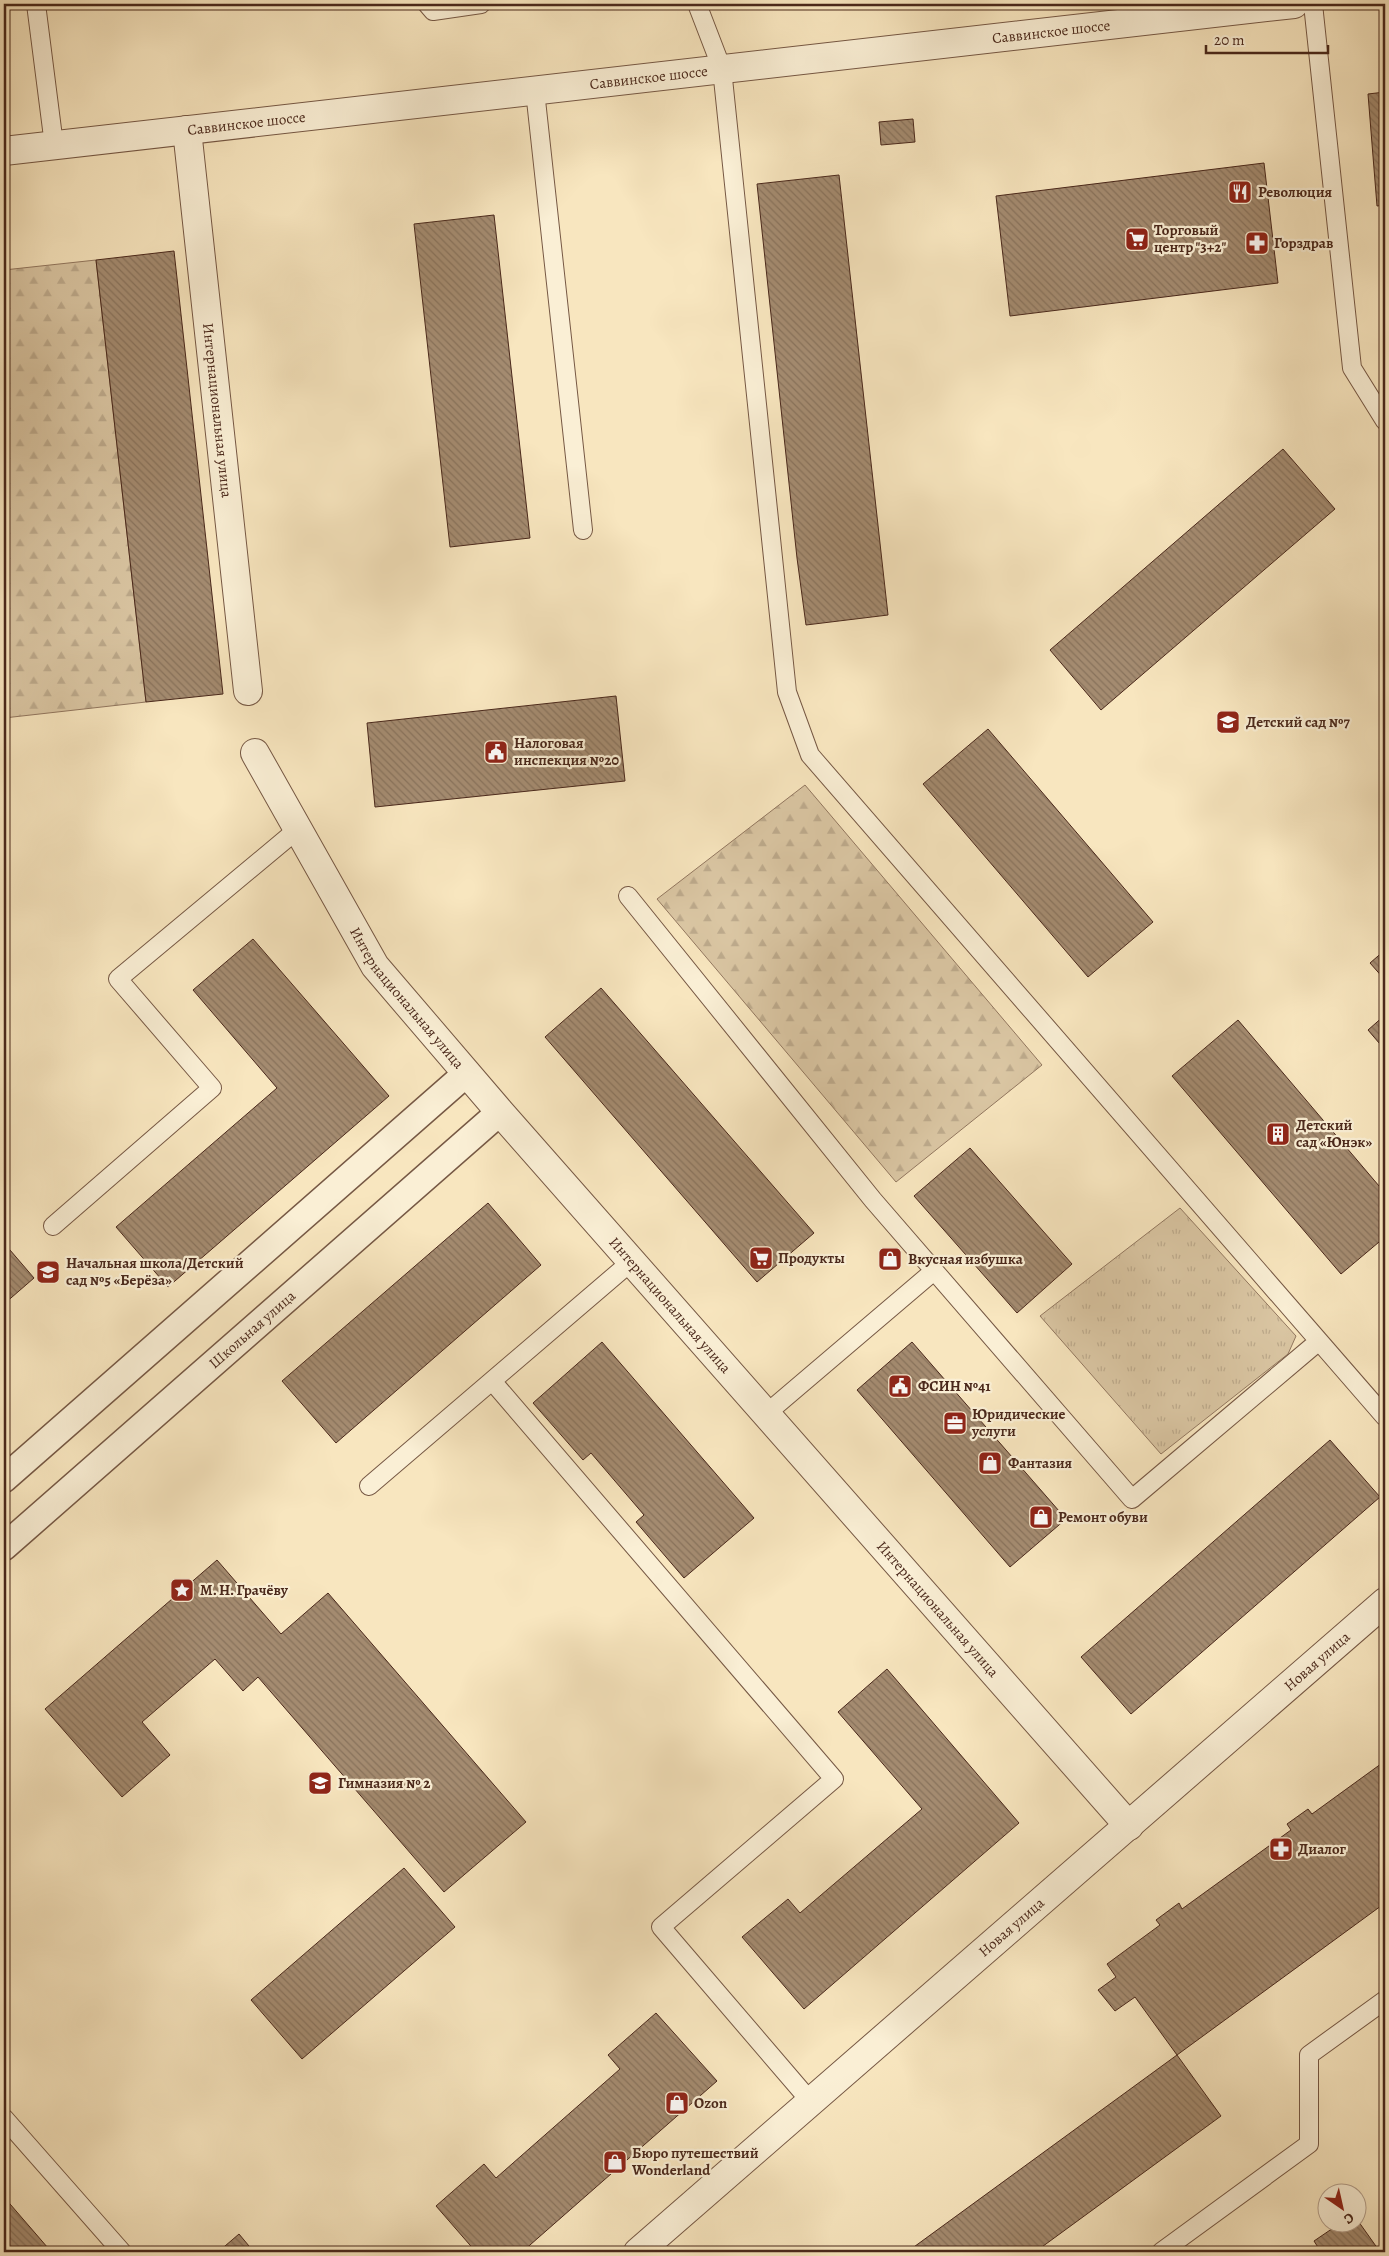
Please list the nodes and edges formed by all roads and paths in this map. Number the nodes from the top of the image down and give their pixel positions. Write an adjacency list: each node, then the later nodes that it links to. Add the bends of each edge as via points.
1 (36, 4): 10 (lane)
2 (427, 4): 3 (lane, via 433,11)
3 (481, 4)
4 (697, 4): 7 (lane)
5 (1294, 4): 7 (street, Саввинское шоссе)
6 (1313, 4): 12 (lane, via 1352,368)
7 (722, 69): 8 (street, Саввинское шоссе); 23 (lane, via 787,692 810,755)
8 (535, 91): 9 (street, Саввинское шоссе); 13 (lane)
9 (187, 130): 10 (street, Саввинское шоссе); 14 (street, Интернациональная улица)
10 (54, 145): 11 (street, Саввинское шоссе)
11 (4, 151)
12 (1385, 421)
13 (583, 530)
14 (248, 691)
15 (255, 753): 16 (street, Интернациональная улица)
16 (298, 829): 18 (street, Интернациональная улица, via 375,966); 20 (lane, via 118,980 212,1088)
17 (628, 896): 22 (lane)
18 (467, 1073): 19 (street, Интернациональная улица); 27 (street)
19 (500, 1112): 21 (street, Интернациональная улица); 29 (street, Школьная улица)
20 (53, 1226)
21 (632, 1261): 24 (lane); 25 (street, Интернациональная улица)
22 (934, 1271): 23 (lane, via 1132,1499); 25 (lane)
23 (1319, 1341): 26 (lane)
24 (492, 1381): 28 (lane); 33 (lane, via 834,1780 661,1927)
25 (766, 1414): 31 (street, Интернациональная улица)
26 (1385, 1417)
27 (4, 1479)
28 (369, 1486)
29 (4, 1547)
30 (1385, 1602): 31 (street, Новая улица)
31 (1129, 1826): 33 (street, Новая улица)
32 (1385, 2000): 37 (lane, via 1309,2055 1309,2144)
33 (811, 2102): 36 (street, Новая улица)
34 (4, 2118): 35 (lane)
35 (122, 2252)
36 (638, 2252)
37 (1162, 2252)

